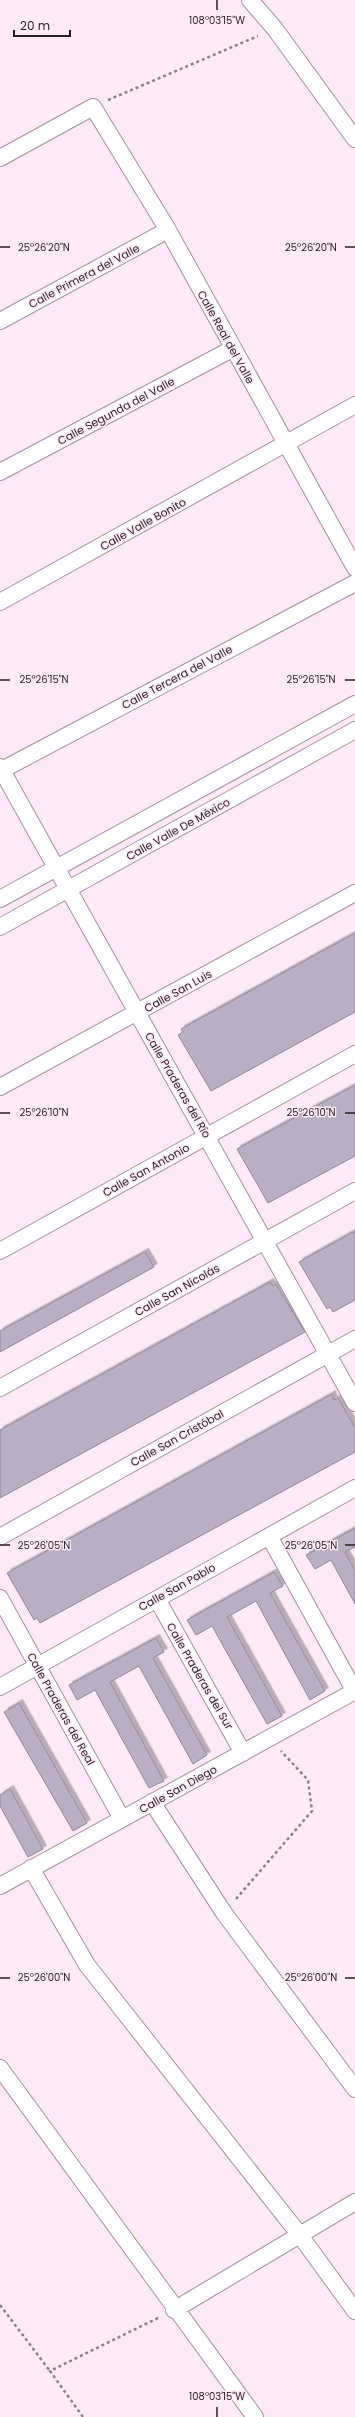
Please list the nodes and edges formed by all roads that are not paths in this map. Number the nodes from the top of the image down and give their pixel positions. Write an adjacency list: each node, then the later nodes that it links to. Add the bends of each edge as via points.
1 (250, 0): 2 (street, via 275,29)
2 (355, 139)
3 (0, 158): 4 (street, Calle Real del Valle, via 93,107)
4 (168, 230): 5 (street, Calle Primera del Valle); 6 (street, Calle Real del Valle)
5 (0, 321)
6 (232, 349): 8 (street, Calle Real del Valle); 9 (street, Calle Segunda del Valle)
7 (355, 405): 8 (street, Calle Valle Bonito)
8 (286, 445): 10 (street, Calle Real del Valle); 12 (street, Calle Valle Bonito)
9 (0, 472)
10 (355, 568)
11 (355, 583): 15 (street, Calle Tercera del Valle)
12 (0, 602)
13 (355, 704): 16 (street)
14 (355, 730): 17 (street, Calle Valle De México)
15 (1, 769): 16 (street, Calle Praderas del Río)
16 (57, 868): 17 (street, Calle Praderas del Río); 19 (street)
17 (69, 889): 20 (street, Calle Valle De México); 21 (street, Calle Praderas del Río)
18 (355, 893): 21 (street, Calle San Luis)
19 (0, 899)
20 (0, 927)
21 (137, 1013): 23 (street, Calle San Luis); 24 (street, Calle Praderas del Río)
22 (355, 1054): 24 (street, Calle San Antonio)
23 (0, 1087)
24 (207, 1136): 26 (street, Calle Praderas del Río); 27 (street, Calle San Antonio)
25 (355, 1191): 26 (street, Calle San Nicolás)
26 (266, 1241): 29 (street, Calle Praderas del Río); 30 (street, Calle San Nicolás)
27 (0, 1251)
28 (355, 1339): 29 (street, Calle San Cristóbal)
29 (328, 1354): 31 (street, Calle Praderas del Río); 34 (street, Calle San Cristóbal)
30 (0, 1388)
31 (355, 1403)
32 (355, 1488): 33 (street, Calle San Pablo)
33 (269, 1536): 36 (street, Calle San Pablo); 39 (street)
34 (0, 1537)
35 (0, 1598): 37 (street, Calle Praderas del Real)
36 (157, 1599): 37 (street, Calle San Pablo); 40 (street, Calle Praderas del Sur)
37 (38, 1666): 38 (street, Calle San Pablo); 42 (street, Calle Praderas del Real)
38 (0, 1686)
39 (355, 1692): 40 (street, Calle San Diego)
40 (243, 1753): 41 (street, Calle San Diego)
41 (152, 1802): 42 (street, Calle San Diego); 46 (street, via 224,1913)
42 (122, 1819): 43 (street, Calle San Diego)
43 (31, 1868): 44 (street, Calle San Diego); 48 (street, via 87,1965)
44 (1, 1881)
45 (0, 2068): 49 (street)
46 (355, 2090)
47 (355, 2202): 48 (street)
48 (299, 2234): 49 (street); 50 (street)
49 (174, 2310): 51 (street)
50 (355, 2311)
51 (255, 2417)

